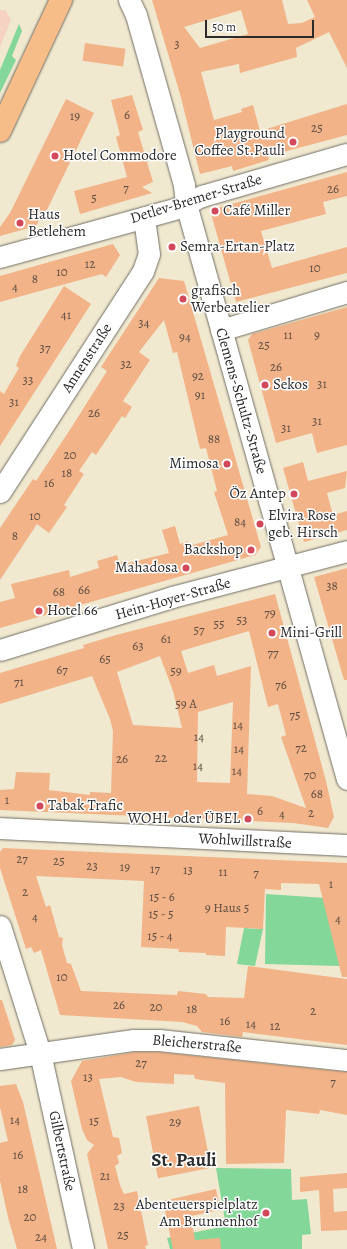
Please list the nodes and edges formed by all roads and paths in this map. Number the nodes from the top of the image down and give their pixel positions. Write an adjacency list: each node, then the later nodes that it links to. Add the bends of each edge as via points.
1 (61, 0): 3 (main road)
2 (129, 0): 5 (street, Clemens-Schultz-Straße, via 136,14 184,185)
3 (0, 131)
4 (347, 154): 5 (street, Detlev-Bremer-Straße, via 202,196)
5 (186, 204): 6 (street, Detlev-Bremer-Straße); 9 (street, Clemens-Schultz-Straße)
6 (144, 216): 7 (street, Detlev-Bremer-Straße); 10 (street, Annenstraße, via 149,254 143,271)
7 (0, 257)
8 (347, 292): 9 (street)
9 (221, 330): 12 (street, Clemens-Schultz-Straße)
10 (0, 492)
11 (347, 551): 12 (street, Hein-Hoyer-Straße)
12 (288, 568): 13 (street, Hein-Hoyer-Straße, via 172,597); 14 (street, Clemens-Schultz-Straße)
13 (0, 650)
14 (347, 779)
15 (0, 828): 16 (street, Wohlwillstraße)
16 (347, 845)
17 (0, 926): 18 (street, Gilbertstraße)
18 (40, 1053): 19 (street, Bleicherstraße); 20 (street, Bleicherstraße, via 134,1040 178,1040); 21 (street, Gilbertstraße)
19 (0, 1059)
20 (347, 1060)
21 (83, 1249)

